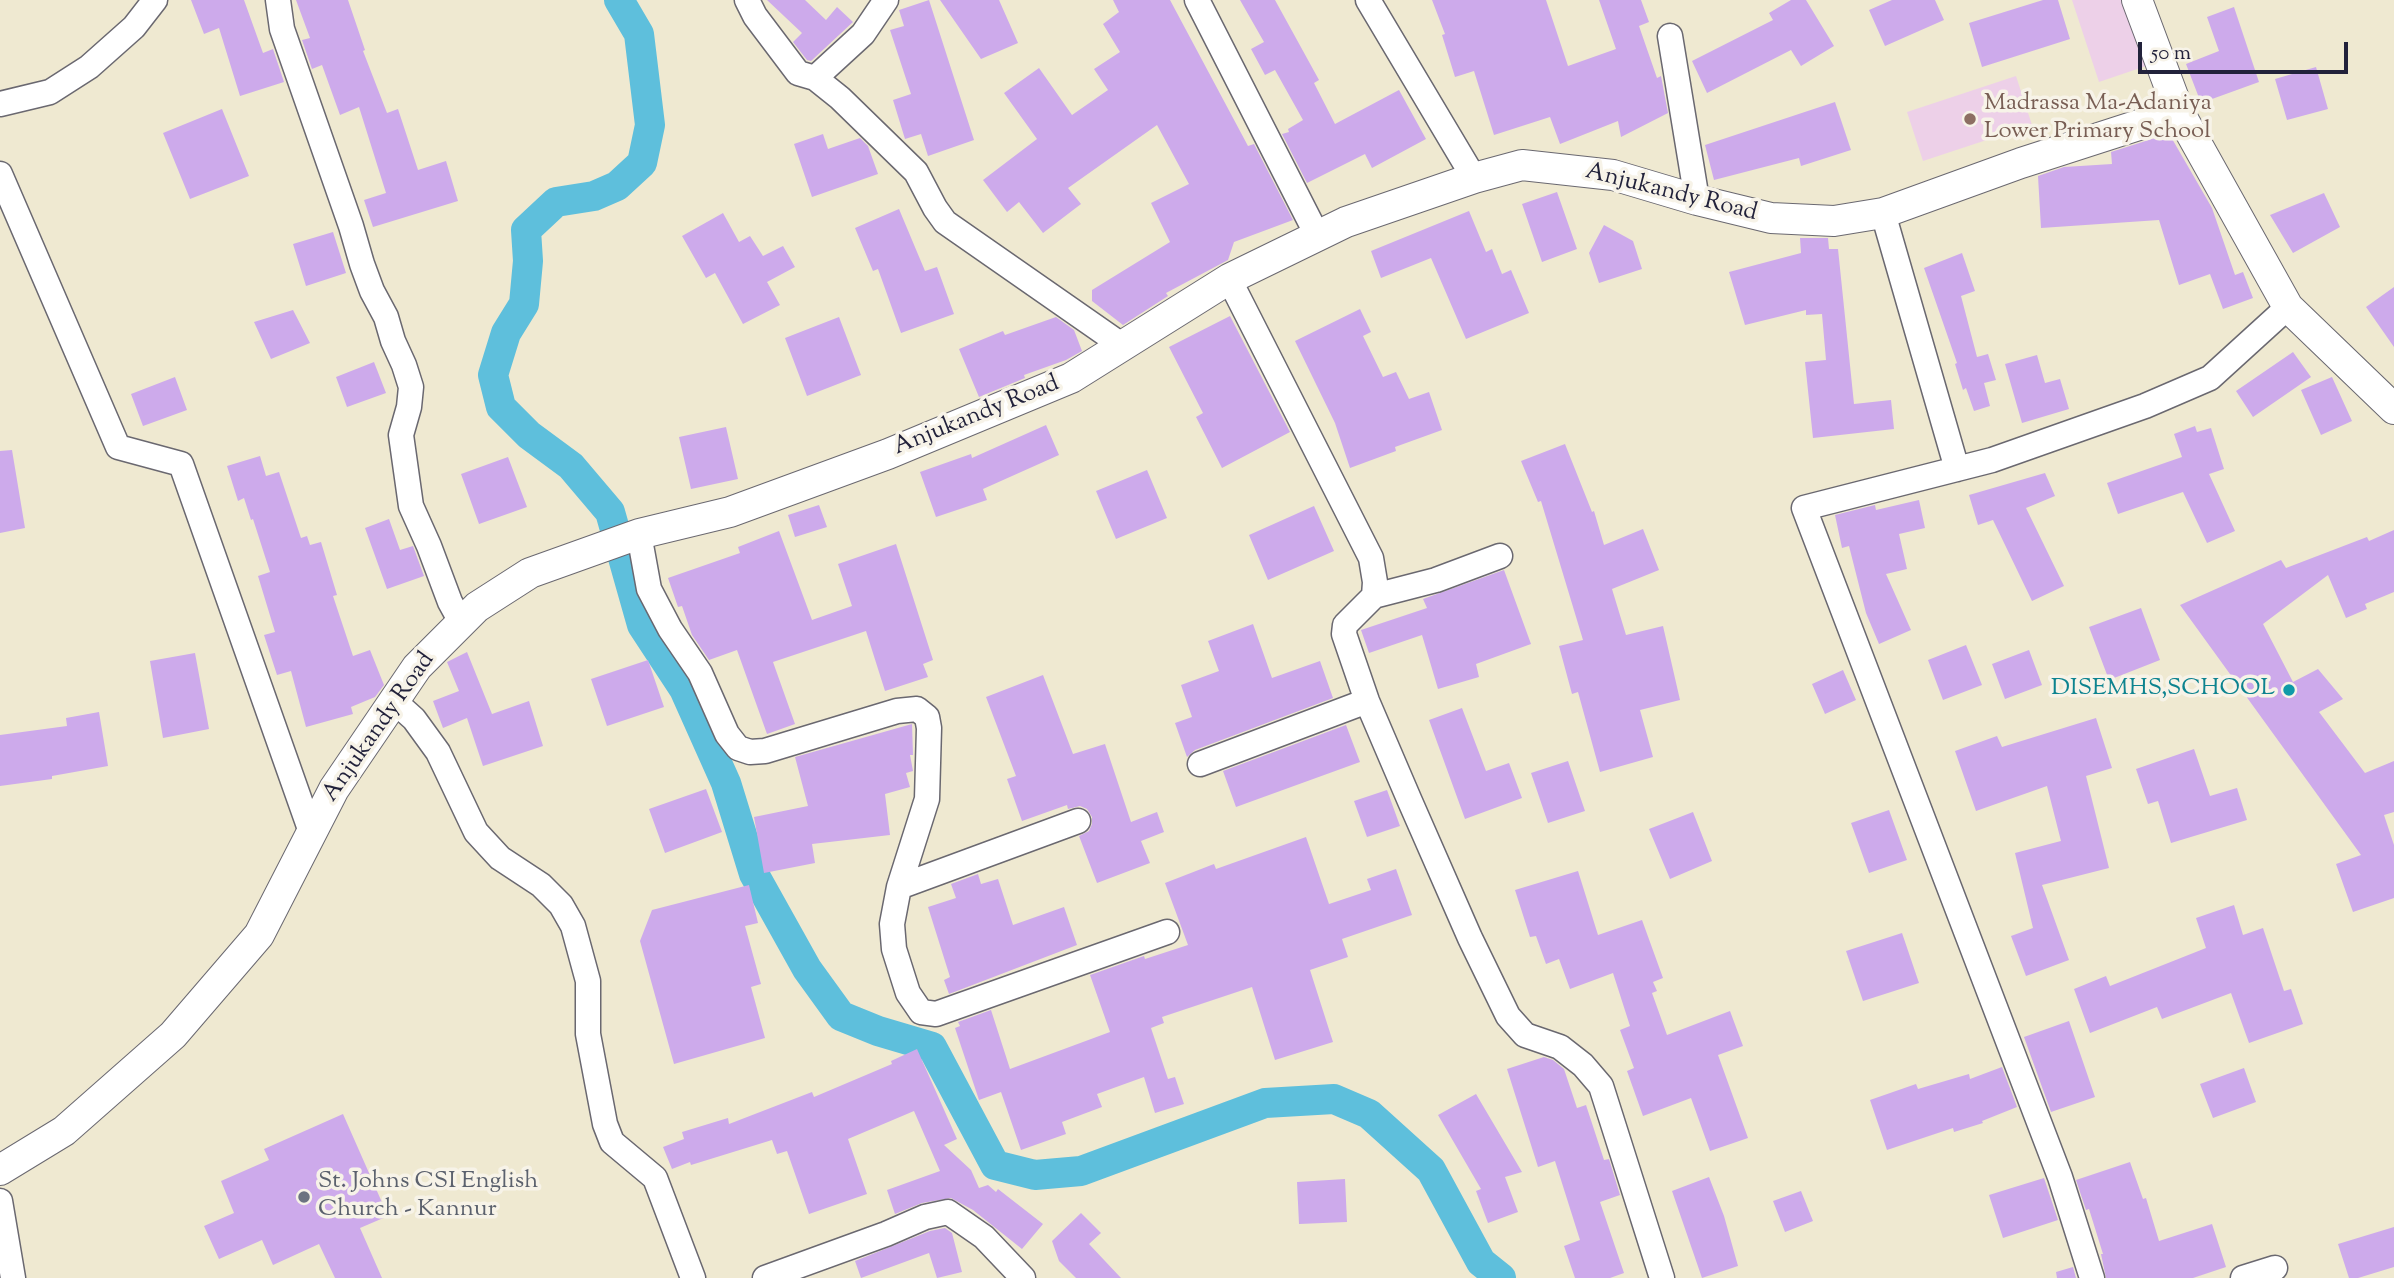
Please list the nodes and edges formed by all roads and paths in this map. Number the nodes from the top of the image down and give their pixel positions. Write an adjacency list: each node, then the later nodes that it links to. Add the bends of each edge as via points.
1 (155, 0): 10 (street, via 134,27 89,67 50,92)
2 (278, 0): 25 (street, via 282,29 362,264 411,387 401,435 411,506)
3 (747, 0): 9 (street, via 798,73)
4 (886, 0): 9 (street, via 863,34)
5 (1197, 0): 16 (street)
6 (1368, 0): 13 (street)
7 (2137, 0): 11 (street)
8 (1670, 36): 14 (street)
9 (815, 78): 19 (street, via 916,172 945,222)
10 (0, 104)
11 (2179, 113): 15 (street, Anjukandy Road, via 2021,163); 18 (street)
12 (0, 174): 30 (street, via 118,447 181,464)
13 (1474, 177): 14 (street, Anjukandy Road, via 1522,165 1613,175); 16 (street, Anjukandy Road)
14 (1697, 200): 15 (street, Anjukandy Road, via 1771,218 1834,221)
15 (1883, 214): 21 (street)
16 (1317, 235): 17 (street, Anjukandy Road)
17 (1229, 279): 19 (street, Anjukandy Road); 24 (street, via 1371,558)
18 (2288, 307): 20 (street); 21 (street, via 2210,378 2146,406)
19 (1123, 346): 22 (street, Anjukandy Road, via 1071,378 888,454 730,512)
20 (2394, 409)
21 (1957, 469): 41 (street, via 1804,508 2060,1177)
22 (639, 534): 25 (street, Anjukandy Road, via 530,573); 31 (street, via 649,589 738,748 765,751 897,711 917,709 927,717 927,799)
23 (1500, 556): 24 (street, via 1436,580)
24 (1374, 596): 27 (street, via 1345,625 1344,634)
25 (461, 622): 26 (street, Anjukandy Road, via 417,667)
26 (394, 701): 30 (street, Anjukandy Road, via 334,789); 37 (street, via 438,752 476,832 500,858 541,885 573,926 588,981 588,1034 605,1124 612,1142 655,1178)
27 (1367, 701): 28 (street); 40 (street, via 1508,1016 1525,1035 1560,1047 1601,1086)
28 (1200, 764)
29 (1078, 821): 31 (street)
30 (312, 832): 33 (street, Anjukandy Road, via 259,935 173,1035 64,1130)
31 (900, 887): 32 (street, via 892,925 894,949 908,993 921,1012 936,1014)
32 (1167, 932)
33 (0, 1170)
34 (0, 1201): 36 (street)
35 (2275, 1268): 42 (street)
36 (13, 1278)
37 (693, 1278)
38 (765, 1278): 39 (street, via 948,1212 984,1237)
39 (1023, 1278)
40 (1662, 1278)
41 (2092, 1278)
42 (2243, 1278)

